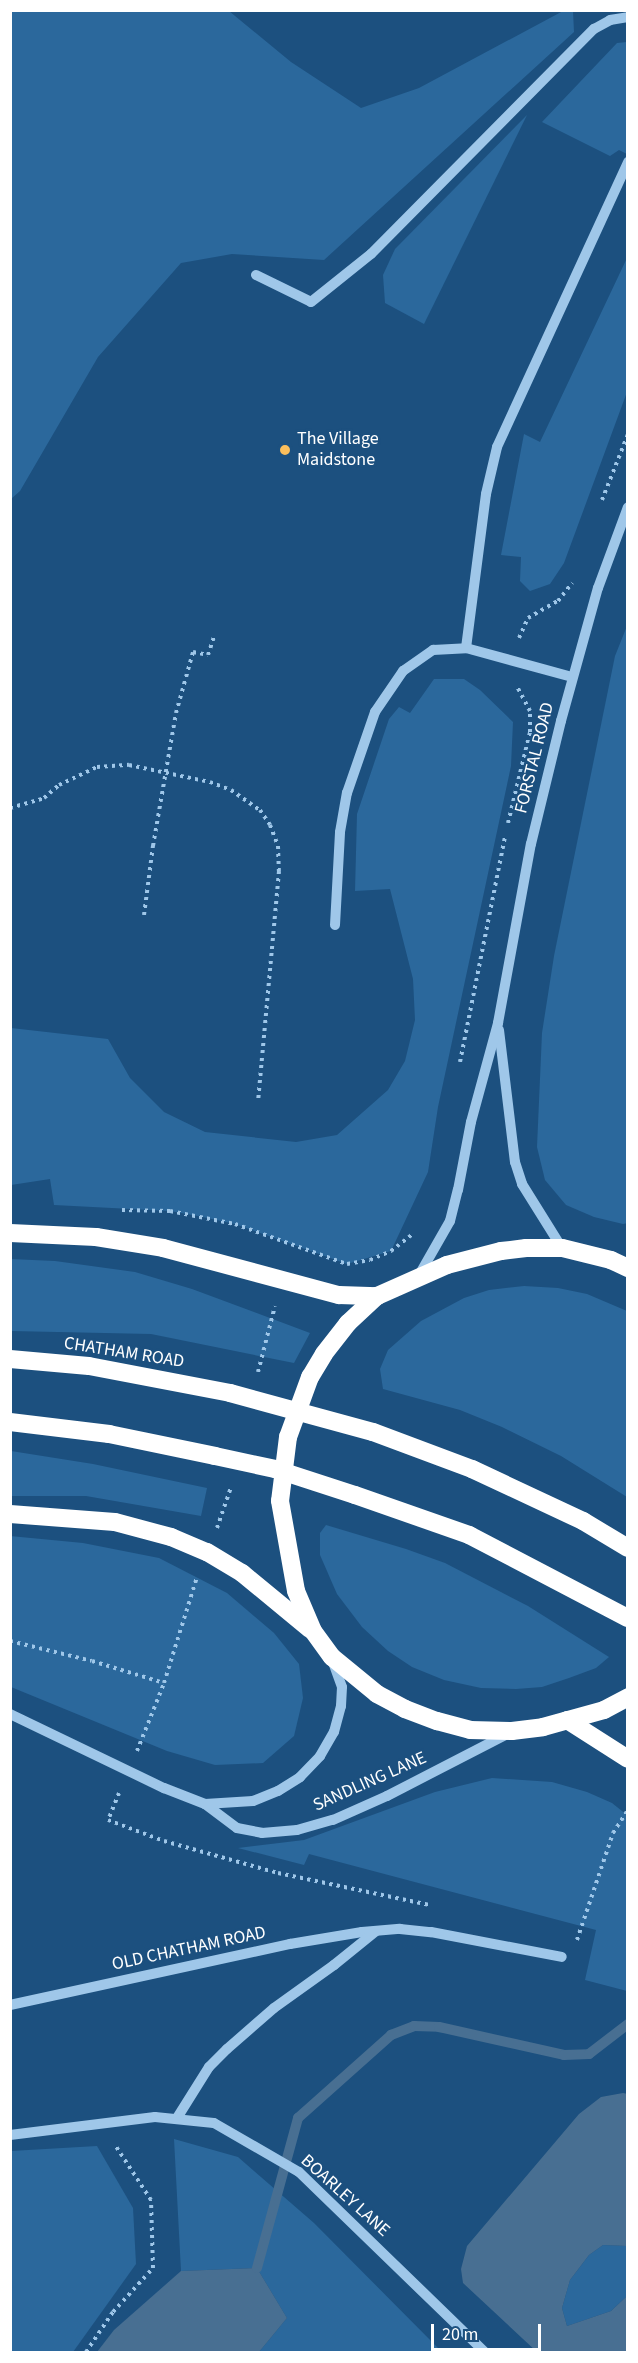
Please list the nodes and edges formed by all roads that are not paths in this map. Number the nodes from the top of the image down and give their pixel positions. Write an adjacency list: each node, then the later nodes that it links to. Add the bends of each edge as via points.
1 (627, 17): 3 (street, via 594,29 371,254 311,302)
2 (627, 162): 5 (street, via 497,447 486,494)
3 (256, 275)
4 (627, 507): 6 (street, FORSTAL ROAD)
5 (466, 648): 6 (street); 7 (street, via 433,650 417,660 403,671 375,712 347,794 340,832)
6 (572, 677): 8 (street, FORSTAL ROAD, via 531,844)
7 (335, 925)
8 (498, 1023): 10 (street, FORSTAL ROAD, via 515,1162 522,1184); 12 (street, FORSTAL ROAD, via 450,1221)
9 (10, 1233): 13 (highway, via 96,1236 163,1248 339,1295)
10 (561, 1248): 11 (highway); 12 (highway, via 501,1251 447,1265)
11 (622, 1263)
12 (418, 1278): 13 (highway)
13 (377, 1296): 19 (highway, via 348,1323 324,1354 310,1377 288,1437 280,1501 296,1590)
14 (10, 1359): 17 (highway, CHATHAM ROAD, bridge, via 88,1366 230,1393 374,1432 472,1469 583,1521)
15 (10, 1422): 18 (highway, bridge, via 110,1434 275,1468 469,1535)
16 (10, 1514): 19 (highway, via 115,1522 171,1537 242,1573)
17 (627, 1548)
18 (627, 1618)
19 (313, 1631): 20 (highway)
20 (332, 1657): 24 (highway, via 377,1694 405,1709 470,1730); 26 (street, SANDLING LANE, via 342,1687 341,1706 334,1732 320,1756 300,1777 278,1791 253,1801)
21 (627, 1697): 23 (highway, via 604,1710)
22 (10, 1714): 26 (street, SANDLING LANE)
23 (567, 1720): 24 (highway); 25 (highway)
24 (512, 1731): 26 (street, SANDLING LANE, via 387,1796 333,1820 297,1830 262,1833 237,1828)
25 (627, 1759)
26 (205, 1804)
27 (376, 1931): 28 (street, OLD CHATHAM ROAD, via 440,1933); 29 (street, OLD CHATHAM ROAD, via 290,1944); 30 (street, via 273,2008 227,2049 209,2067)
28 (562, 1957)
29 (10, 2005)
30 (177, 2118): 31 (street, BOARLEY LANE, via 155,2117); 32 (street, BOARLEY LANE, via 214,2123 299,2172)
31 (10, 2135)
32 (485, 2352)

